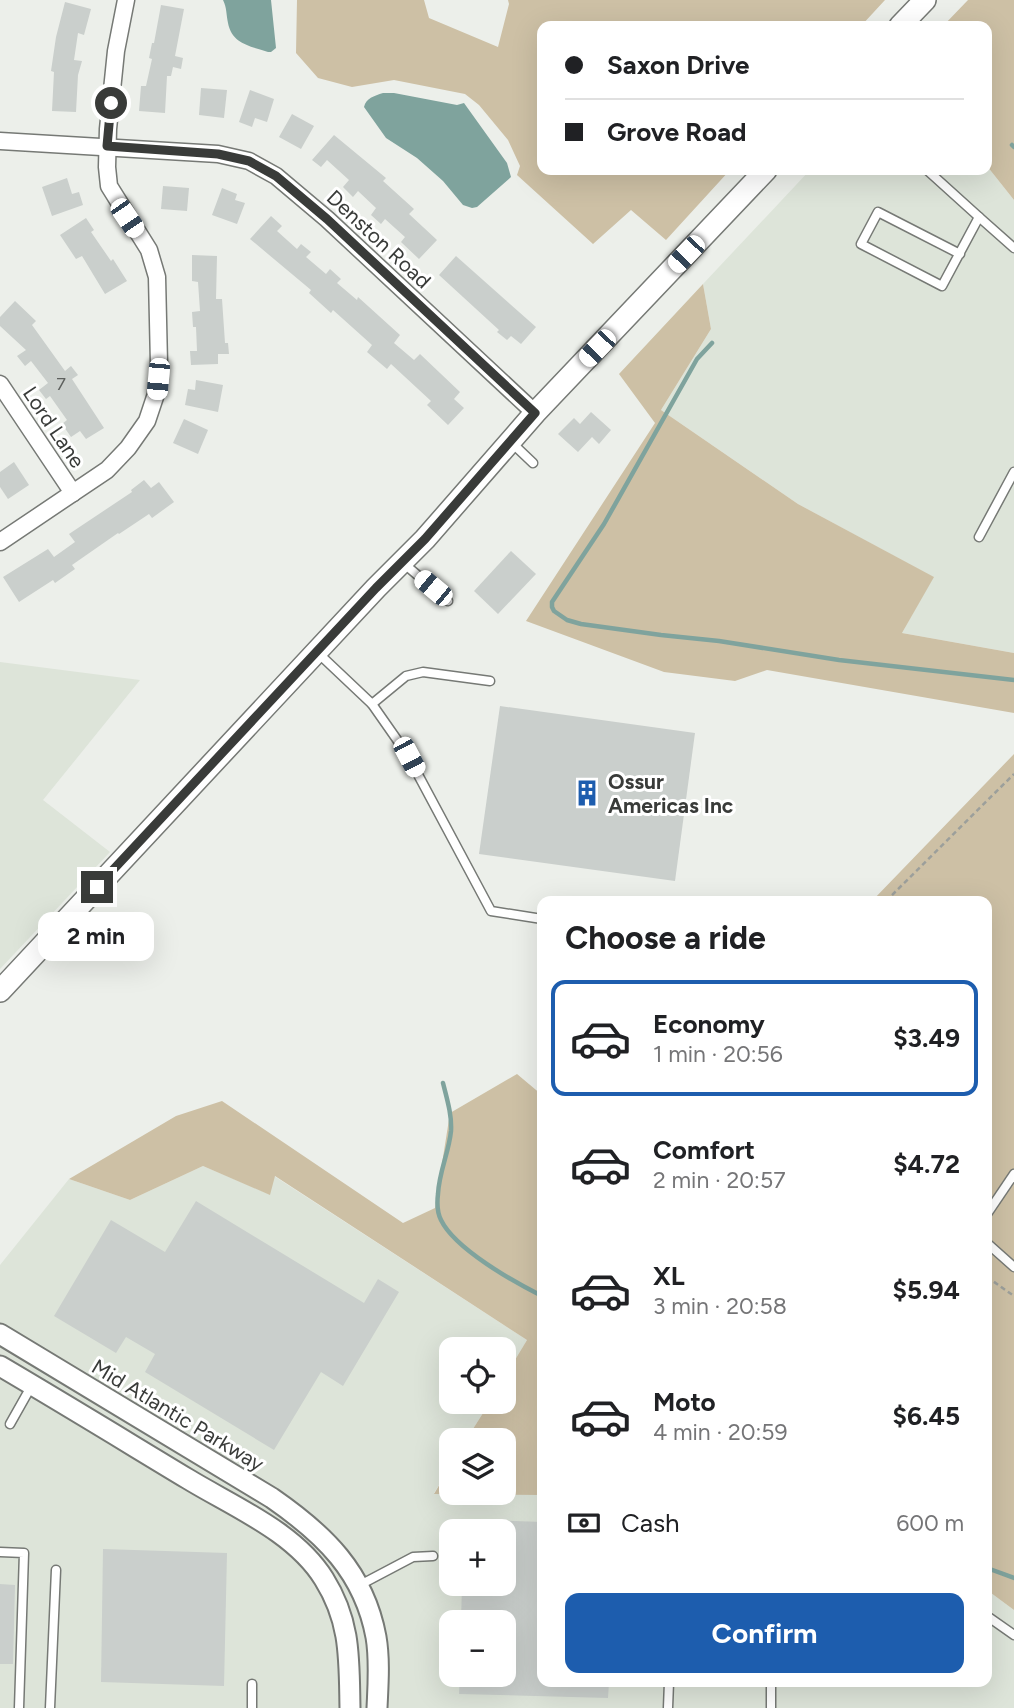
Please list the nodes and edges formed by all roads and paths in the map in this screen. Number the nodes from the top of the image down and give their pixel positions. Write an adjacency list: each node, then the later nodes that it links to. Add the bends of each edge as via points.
1 (126, 0): 5 (street)
2 (925, 0): 3 (main road)
3 (905, 21)
4 (0, 141): 5 (street, Denston Road)
5 (107, 146): 12 (street, Denston Road, via 218,154 249,161 276,176); 16 (street, via 109,187 149,250 157,277 156,394 147,421 128,447 107,470)
6 (761, 175): 12 (main road)
7 (933, 175): 8 (lane)
8 (979, 217): 9 (lane); 10 (lane)
9 (1014, 248)
10 (960, 254): 10 (lane, via 942,286 861,244 878,212)
11 (0, 384): 16 (street, Lord Lane)
12 (535, 413): 13 (main road)
13 (509, 441): 14 (lane); 19 (main road)
14 (533, 463)
15 (1014, 472): 17 (lane)
16 (73, 493): 18 (street)
17 (979, 537)
18 (0, 542)
19 (402, 562): 20 (lane); 21 (main road)
20 (448, 601)
21 (317, 652): 23 (lane); 27 (main road)
22 (490, 681): 23 (lane, via 423,672 406,676)
23 (372, 704): 26 (lane, via 407,754 491,911)
24 (1014, 774): 25 (path)
25 (891, 896)
26 (537, 918)
27 (4, 981)
28 (1014, 1174): 29 (lane)
29 (992, 1207)
30 (992, 1247): 31 (lane)
31 (1014, 1267)
32 (992, 1281): 33 (path)
33 (1014, 1296)
34 (0, 1334): 38 (street, Mid Atlantic Parkway, via 272,1498)
35 (0, 1366): 36 (street)
36 (32, 1385): 37 (lane); 41 (street, via 255,1519)
37 (10, 1424)
38 (328, 1541): 41 (lane); 43 (street, Mid Atlantic Parkway)
39 (0, 1552): 49 (lane, via 23,1553)
40 (433, 1556): 43 (lane, via 413,1557)
41 (310, 1558): 52 (street, via 346,1630)
42 (56, 1570): 50 (lane)
43 (358, 1586): 53 (street, Mid Atlantic Parkway, via 376,1638)
44 (992, 1620): 45 (lane)
45 (1014, 1635)
46 (252, 1684): 51 (lane)
47 (669, 1687): 54 (lane)
48 (771, 1687): 55 (lane)
49 (19, 1708)
50 (50, 1708)
51 (252, 1708)
52 (351, 1708)
53 (377, 1708)
54 (668, 1708)
55 (771, 1708)

